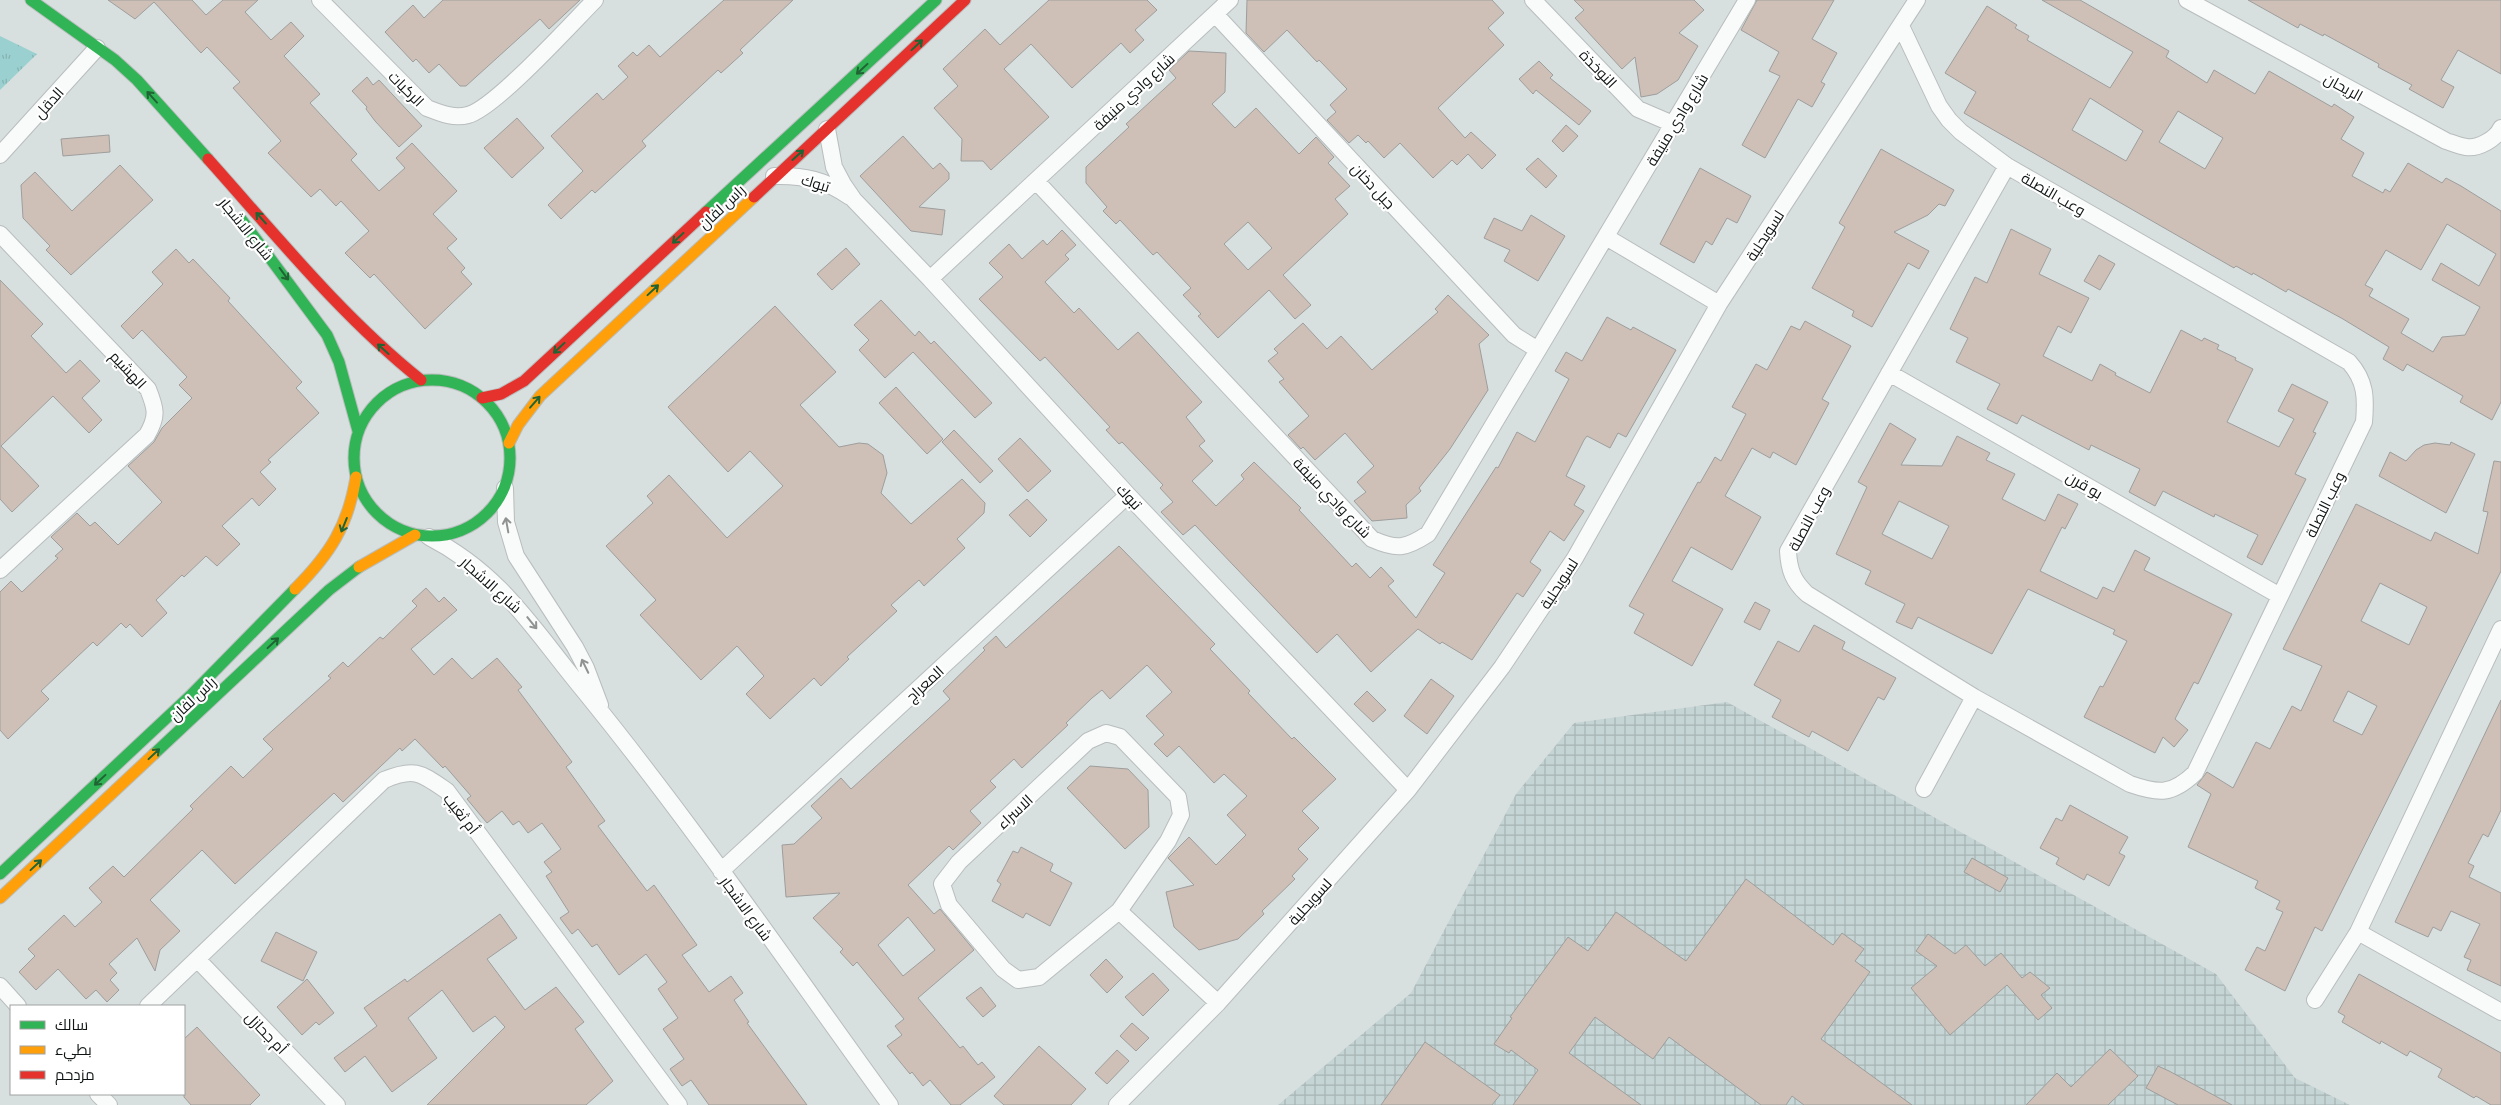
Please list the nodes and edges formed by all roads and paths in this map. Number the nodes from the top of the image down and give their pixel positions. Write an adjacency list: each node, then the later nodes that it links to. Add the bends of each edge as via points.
1 (31, 0): 13 (street, شارع الاشجار)
2 (320, 0): 3 (street, الركيات, via 427,108 449,116 468,116 490,103)
3 (595, 0)
4 (936, 0): 31 (street, راس لفان, one-way to 31, via 524,381 501,394)
5 (965, 0): 17 (street, راس لفان, one-way to 5)
6 (1230, 0): 11 (street, شارع وادي منيفة)
7 (1532, 0): 15 (street, النوخذة, via 1638,109)
8 (1747, 0): 15 (street, شارع وادي منيفة)
9 (1917, 0): 12 (street, لسويحلية)
10 (2187, 0): 16 (street, الريحان, via 2446,141 2468,148 2486,143)
11 (1215, 14): 21 (street, شارع وادي منيفة); 28 (street, جبل دخان, via 1514,336)
12 (1901, 26): 19 (street, وعب النصلة, via 1939,106 1949,120); 27 (street, لسويحلية)
13 (97, 48): 14 (street, شارع الاشجار); 18 (street, الدقل); 30 (street, شارع الاشجار, one-way to 13, via 352,319 137,80)
14 (111, 72)
15 (1673, 124): 25 (street, شارع وادي منيفة)
16 (2501, 128)
17 (827, 129): 20 (street, راس لفان, one-way to 17); 22 (street, تبوك, via 834,167)
18 (0, 156)
19 (2007, 166): 29 (street, وعب النصلة); 39 (street, وعب النصلة, via 2349,362 2358,373 2365,388 2364,422)
20 (774, 176): 22 (street, تبوك, via 796,175 817,179); 33 (street, راس لفان, one-way to 20, via 540,396)
21 (1036, 181): 26 (street, شارع وادي منيفة); 28 (street, شارع وادي منيفة, via 1372,539 1391,547 1412,544 1428,534)
22 (854, 200): 26 (street, تبوك)
23 (236, 213): 32 (street, شارع الاشجار, one-way to 32, via 327,335 341,370)
24 (0, 234): 38 (street, الهشيم, via 148,389 155,407 155,422 147,435)
25 (1606, 238): 27 (street); 28 (street, شارع وادي منيفة)
26 (930, 279): 36 (street, تبوك)
27 (1719, 304): 44 (street, لسويحلية, via 1574,558 1502,667)
28 (1538, 350)
29 (1889, 373): 39 (street, بو قرن); 41 (street, وعب النصلة, via 1788,551 1789,566 1795,584 1807,594)
30 (421, 380): 31 (street, via 447,381); 32 (street, via 389,392 376,402)
31 (482, 398): 33 (street, via 494,410)
32 (358, 431): 34 (street, via 354,446)
33 (509, 442): 35 (street, via 509,473)
34 (356, 478): 37 (street, via 371,508 384,520 399,530); 46 (street, راس لفان, one-way to 46, via 352,504 343,528 330,552 313,571 190,696)
35 (505, 488): 37 (street, via 493,508 475,524 453,534); 42 (street, شارع الاشجار, one-way to 35, via 575,647 516,556 506,522)
36 (1128, 495): 44 (street, تبوك); 45 (street, المعراج)
37 (422, 536): 42 (street, شارع الاشجار, one-way to 42, via 453,549 510,597); 47 (street, راس لفان, one-way to 37, via 329,590 370,560)
38 (0, 570)
39 (2280, 596): 41 (street, وعب النصلة, via 2195,773 2183,785 2170,791 2150,791 2130,784)
40 (2501, 629): 49 (street)
41 (1974, 697): 43 (street)
42 (602, 712): 45 (street, شارع الاشجار)
43 (1924, 789)
44 (1408, 790): 53 (street, لسويحلية)
45 (721, 871): 61 (street, شارع الاشجار)
46 (0, 874)
47 (0, 898)
48 (1119, 911): 48 (street, الاسراء, via 1040,977 1018,980 1003,969 949,905 942,884 959,862 1088,741 1106,733 1120,737 1178,796 1181,815 1168,841); 53 (street)
49 (2358, 932): 52 (street); 56 (street)
50 (197, 959): 55 (street, أم ثغيب); 59 (street, أم جحازل); 60 (street, أم ثغيب, via 384,780 404,772 423,774 446,791)
51 (0, 986): 54 (street)
52 (2315, 1000)
53 (1218, 1003): 62 (street, لسويحلية)
54 (17, 1005)
55 (149, 1005)
56 (2501, 1012)
57 (99, 1095): 58 (street)
58 (109, 1105)
59 (337, 1105)
60 (679, 1105)
61 (890, 1105)
62 (1117, 1105)

